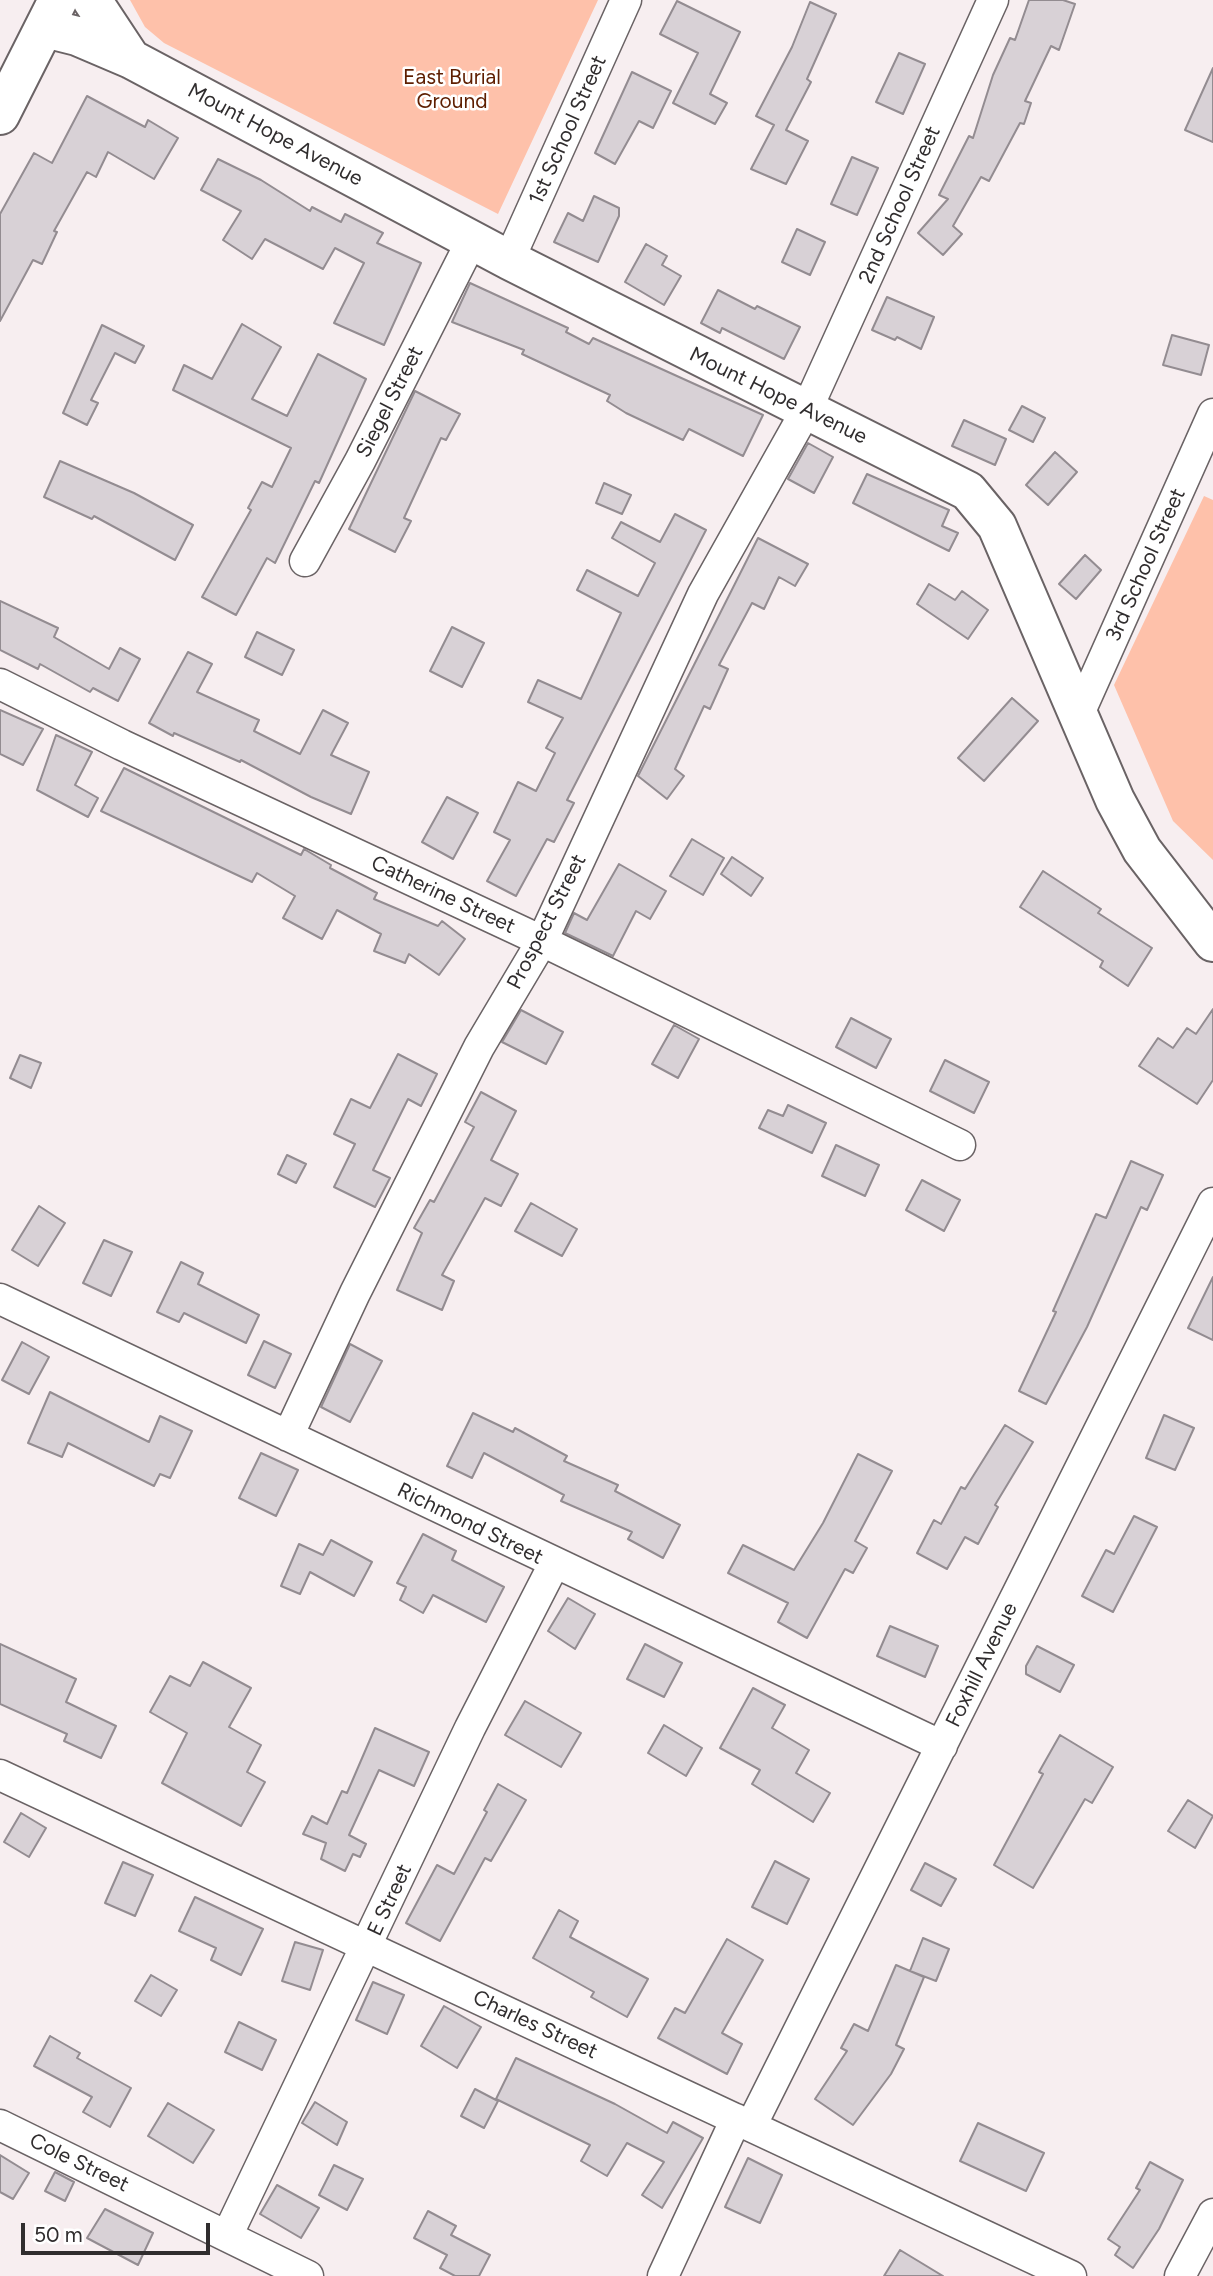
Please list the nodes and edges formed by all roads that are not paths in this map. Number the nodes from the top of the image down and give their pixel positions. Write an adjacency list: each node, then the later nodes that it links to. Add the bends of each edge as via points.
1 (92, 0): 5 (street, Mount Hope Avenue)
2 (626, 0): 8 (street, 1st School Street)
3 (993, 0): 9 (street, 2nd School Street)
4 (51, 14): 5 (street, Mount Hope Avenue, via 77,36); 6 (street)
5 (131, 59): 7 (street, Mount Hope Avenue)
6 (0, 115)
7 (472, 240): 8 (street, Mount Hope Avenue); 11 (street, Siegel Street)
8 (509, 260): 9 (street, Mount Hope Avenue)
9 (807, 409): 13 (street, Mount Hope Avenue, via 952,481 980,503 997,526); 14 (street, Prospect Street, via 703,594)
10 (1213, 414): 13 (street, 3rd School Street)
11 (304, 561)
12 (0, 684): 14 (street, Catherine Street)
13 (1078, 716): 15 (street, Mount Hope Avenue, via 1142,850)
14 (542, 941): 16 (street, Catherine Street); 19 (street, Prospect Street, via 473,1060)
15 (1213, 943)
16 (960, 1145)
17 (1213, 1203): 21 (street, Foxhill Avenue)
18 (0, 1299): 19 (street, Richmond Street)
19 (288, 1436): 20 (street, Richmond Street)
20 (554, 1564): 21 (street, Richmond Street); 23 (street, E Street, via 470,1728)
21 (942, 1746): 24 (street, Foxhill Avenue)
22 (0, 1775): 23 (street, Charles Street)
23 (368, 1947): 24 (street, Charles Street); 27 (street, E Street)
24 (743, 2123): 29 (street, Foxhill Avenue); 30 (street, Charles Street)
25 (0, 2125): 27 (street, Cole Street)
26 (1213, 2214): 31 (street)
27 (227, 2236): 28 (street, Cole Street)
28 (308, 2276)
29 (663, 2276)
30 (1071, 2276)
31 (1180, 2276)

